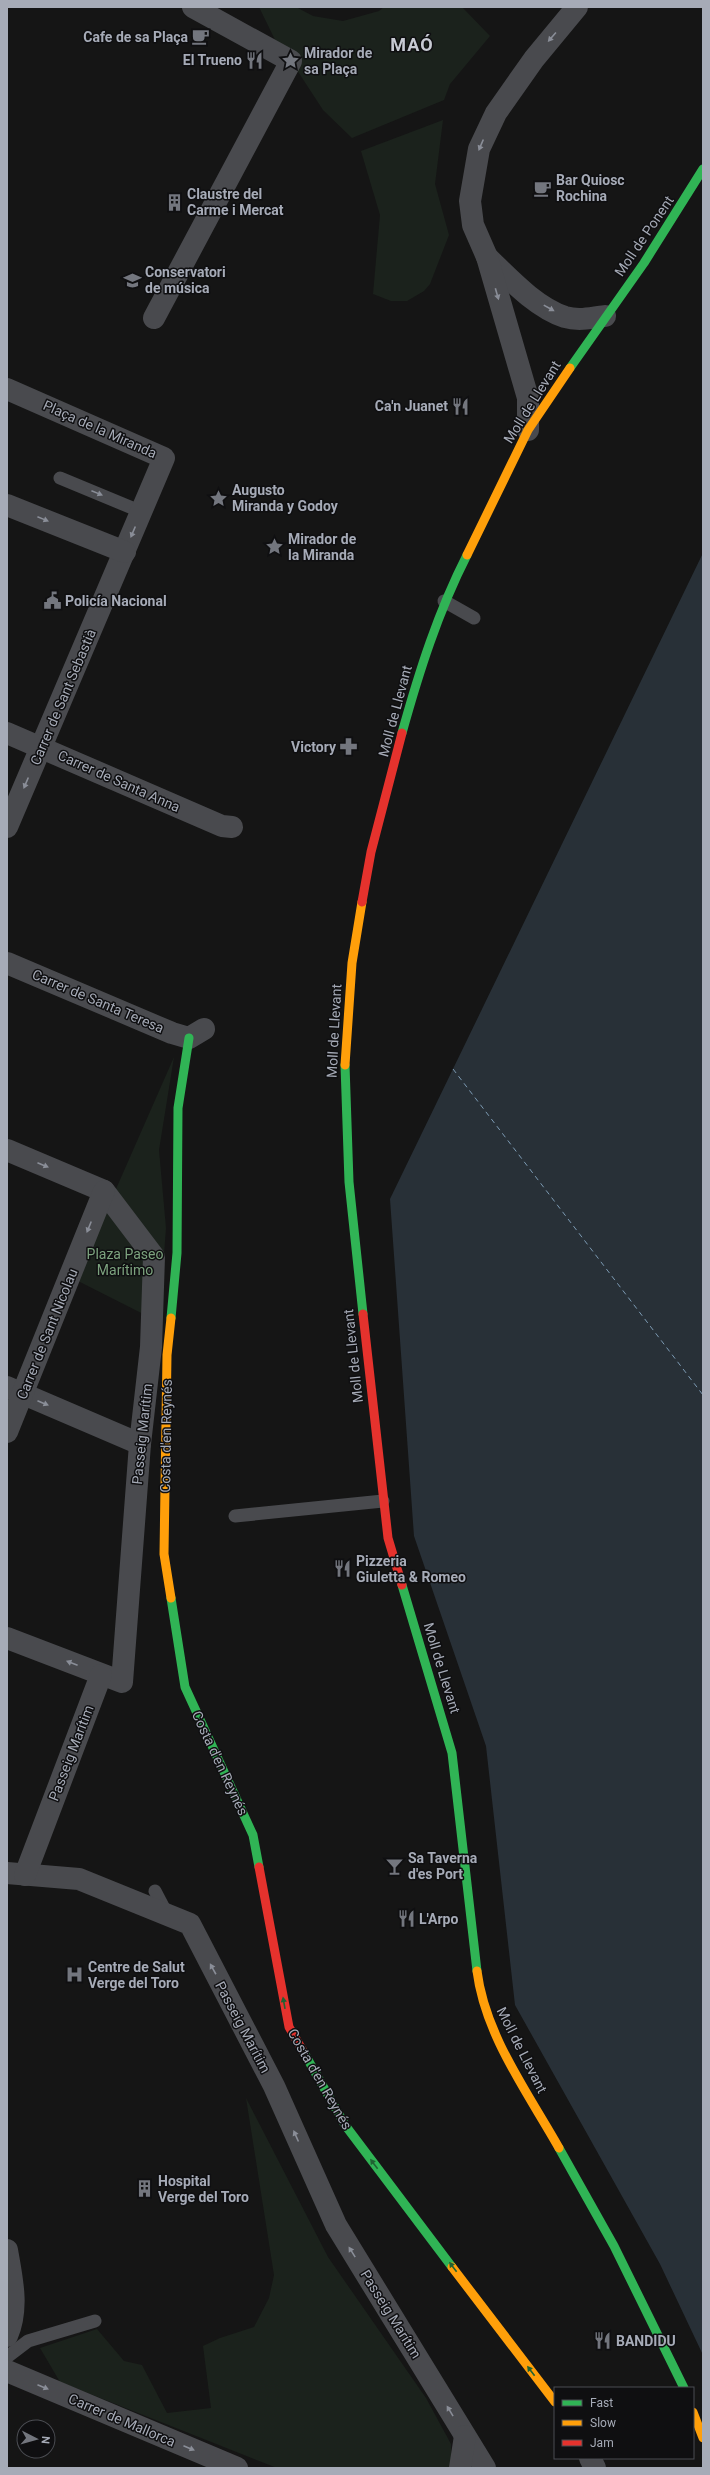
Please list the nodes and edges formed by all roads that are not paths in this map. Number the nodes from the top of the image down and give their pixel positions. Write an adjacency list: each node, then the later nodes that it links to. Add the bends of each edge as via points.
1 (193, 7): 6 (street, via 291,61)
2 (577, 7): 4 (street, one-way to 4, via 534,59 496,113 479,149 470,201 473,225)
3 (703, 169): 5 (street, Moll de Ponent, via 644,263)
4 (487, 257): 5 (street, one-way to 5, via 542,304 565,317 586,319); 8 (street, one-way to 8, via 528,398)
5 (605, 316): 8 (street, Moll de Llevant)
6 (154, 318)
7 (7, 389): 11 (street, Plaça de la Miranda, via 164,458)
8 (528, 430): 13 (street, Moll de Llevant)
9 (60, 478): 11 (lane, one-way to 11)
10 (7, 505): 12 (street, one-way to 12)
11 (142, 512): 12 (street, Plaça de la Miranda, one-way to 12)
12 (122, 560): 16 (street, Carrer de Sant Sebastià)
13 (444, 601): 14 (lane); 26 (street, Moll de Llevant, via 414,689 371,852 352,963 347,1018 344,1073 348,1182)
14 (474, 618)
15 (7, 732): 16 (street, Carrer de Santa Anna)
16 (42, 747): 17 (street, Carrer de Sant Sebastià, one-way to 17); 18 (street, Carrer de Santa Anna, via 222,826)
17 (7, 827)
18 (232, 827)
19 (7, 963): 20 (street, Carrer de Santa Teresa, via 172,1033)
20 (196, 1033): 39 (street, Costa d'en Reynés, one-way to 20, via 345,2125 288,2027 253,1835 185,1687 164,1554 167,1355 177,1253 178,1108)
21 (7, 1150): 22 (street, one-way to 22)
22 (104, 1191): 23 (street, Carrer de Sant Nicolau, one-way to 23); 25 (street, Passeig Marítim, via 154,1257 151,1347)
23 (15, 1391): 24 (street, Carrer de Sant Nicolau); 25 (street, one-way to 25)
24 (7, 1432)
25 (140, 1444): 29 (street, Passeig Marítim, via 122,1682)
26 (383, 1501): 27 (lane); 38 (street, Moll de Llevant, via 388,1538 452,1752 480,1994 503,2049 614,2246)
27 (235, 1516)
28 (7, 1638): 29 (street, one-way to 28)
29 (101, 1675): 30 (street, Passeig Marítim)
30 (16, 1874): 32 (street, Passeig Marítim, via 79,1879)
31 (155, 1891): 32 (lane)
32 (167, 1914): 41 (street, Passeig Marítim, one-way to 32, via 336,2226 274,2086 190,1924)
33 (7, 2250): 35 (street, via 14,2295 13,2322)
34 (96, 2321): 36 (lane, via 28,2341)
35 (7, 2336)
36 (7, 2357)
37 (7, 2371): 44 (street, Carrer de Mallorca, one-way to 44)
38 (684, 2387)
39 (554, 2401)
40 (694, 2415): 42 (street)
41 (465, 2436): 45 (street); 46 (street, Passeig Marítim)
42 (703, 2438)
43 (590, 2459): 47 (street)
44 (237, 2468)
45 (460, 2468)
46 (485, 2468)
47 (595, 2468)

